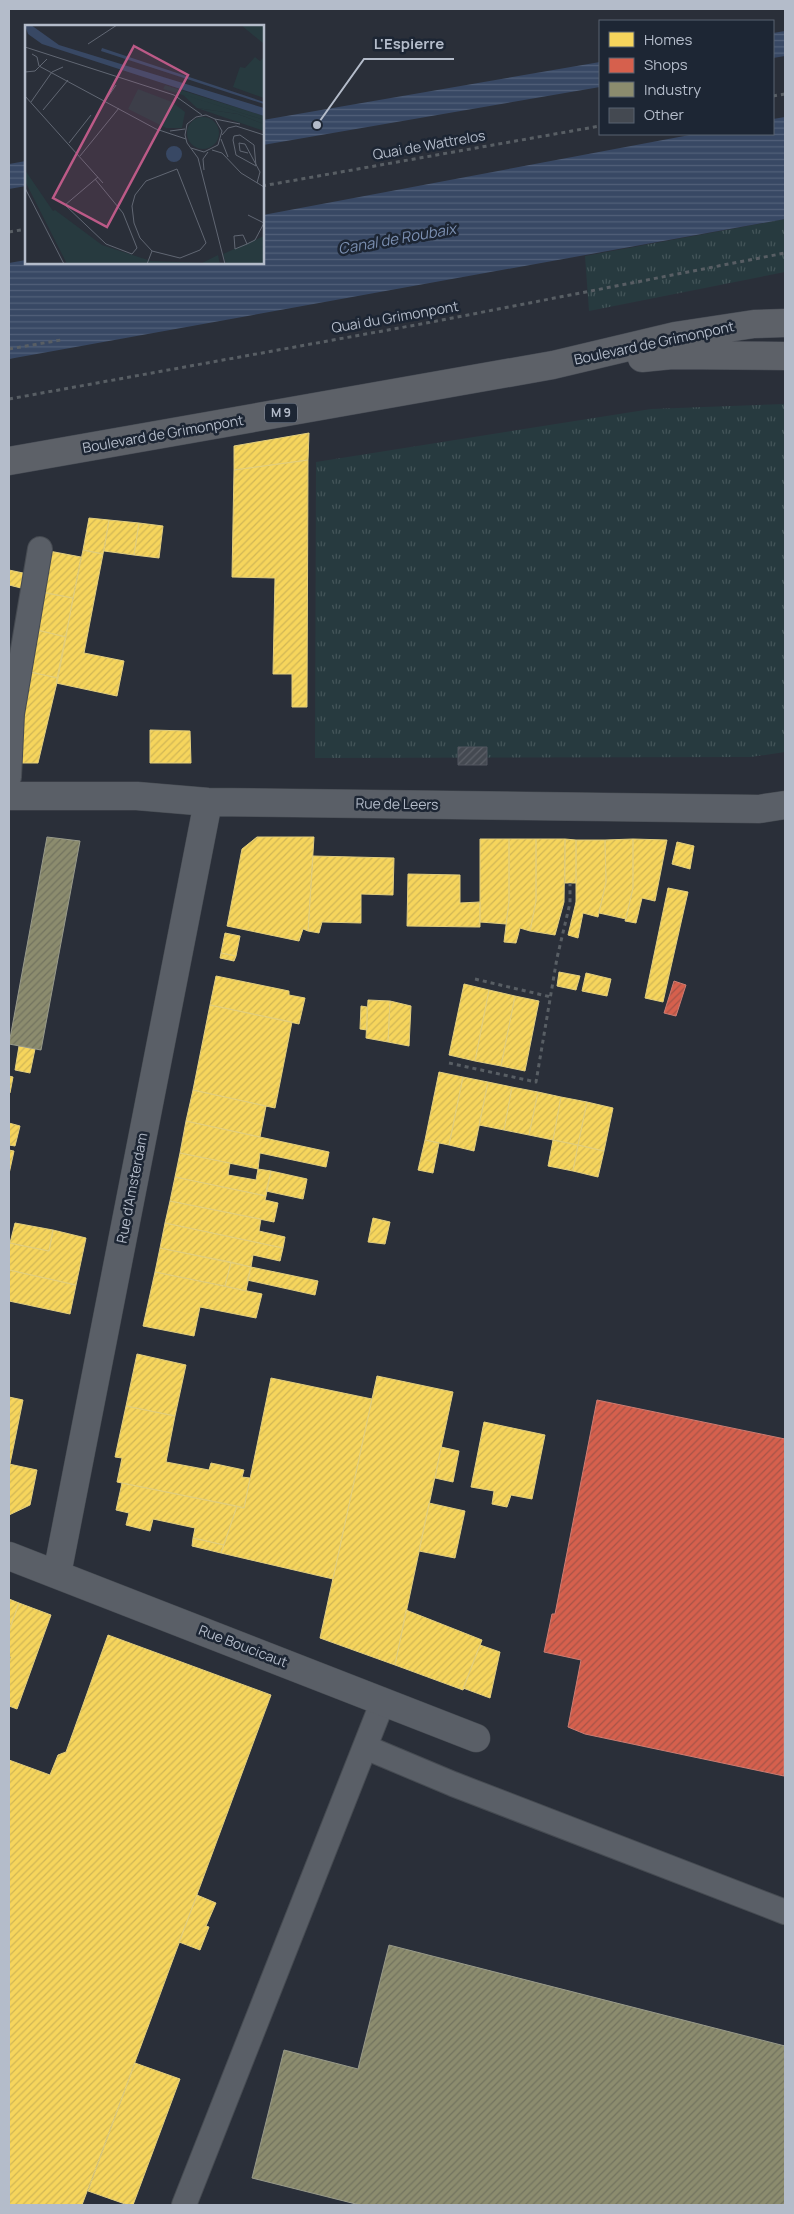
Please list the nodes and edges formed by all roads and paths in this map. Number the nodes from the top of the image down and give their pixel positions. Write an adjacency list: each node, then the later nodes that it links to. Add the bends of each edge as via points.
1 (599, 126): 2 (path, Quai de Wattrelos)
2 (264, 186)
3 (25, 229): 4 (path)
4 (9, 232)
5 (785, 253): 11 (path, Quai du Grimonpont, via 432,322)
6 (785, 323): 10 (main road, Boulevard de Grimonpont / M 9, via 746,325 675,336)
7 (61, 340): 8 (path)
8 (9, 349)
9 (785, 356): 10 (main road, Boulevard de Grimonpont / M 9, via 672,355)
10 (553, 365): 12 (main road, Boulevard de Grimonpont / M 9)
11 (9, 399)
12 (9, 461)
13 (40, 549): 14 (lane, via 12,714)
14 (9, 777)
15 (9, 796): 16 (street, Rue de Leers, via 137,796)
16 (208, 802): 17 (street, Rue de Leers, via 759,809); 23 (street, Rue d'Amsterdam)
17 (785, 805)
18 (570, 883): 20 (path, via 570,903)
19 (475, 979): 20 (path)
20 (551, 997): 21 (path, via 536,1082)
21 (449, 1063)
22 (9, 1556): 23 (street, Rue Boucicaut)
23 (57, 1574): 24 (street, Rue Boucicaut)
24 (383, 1701): 25 (street, Rue Boucicaut); 26 (lane)
25 (476, 1738)
26 (365, 1747): 27 (lane); 28 (lane)
27 (785, 1912)
28 (184, 2205)

